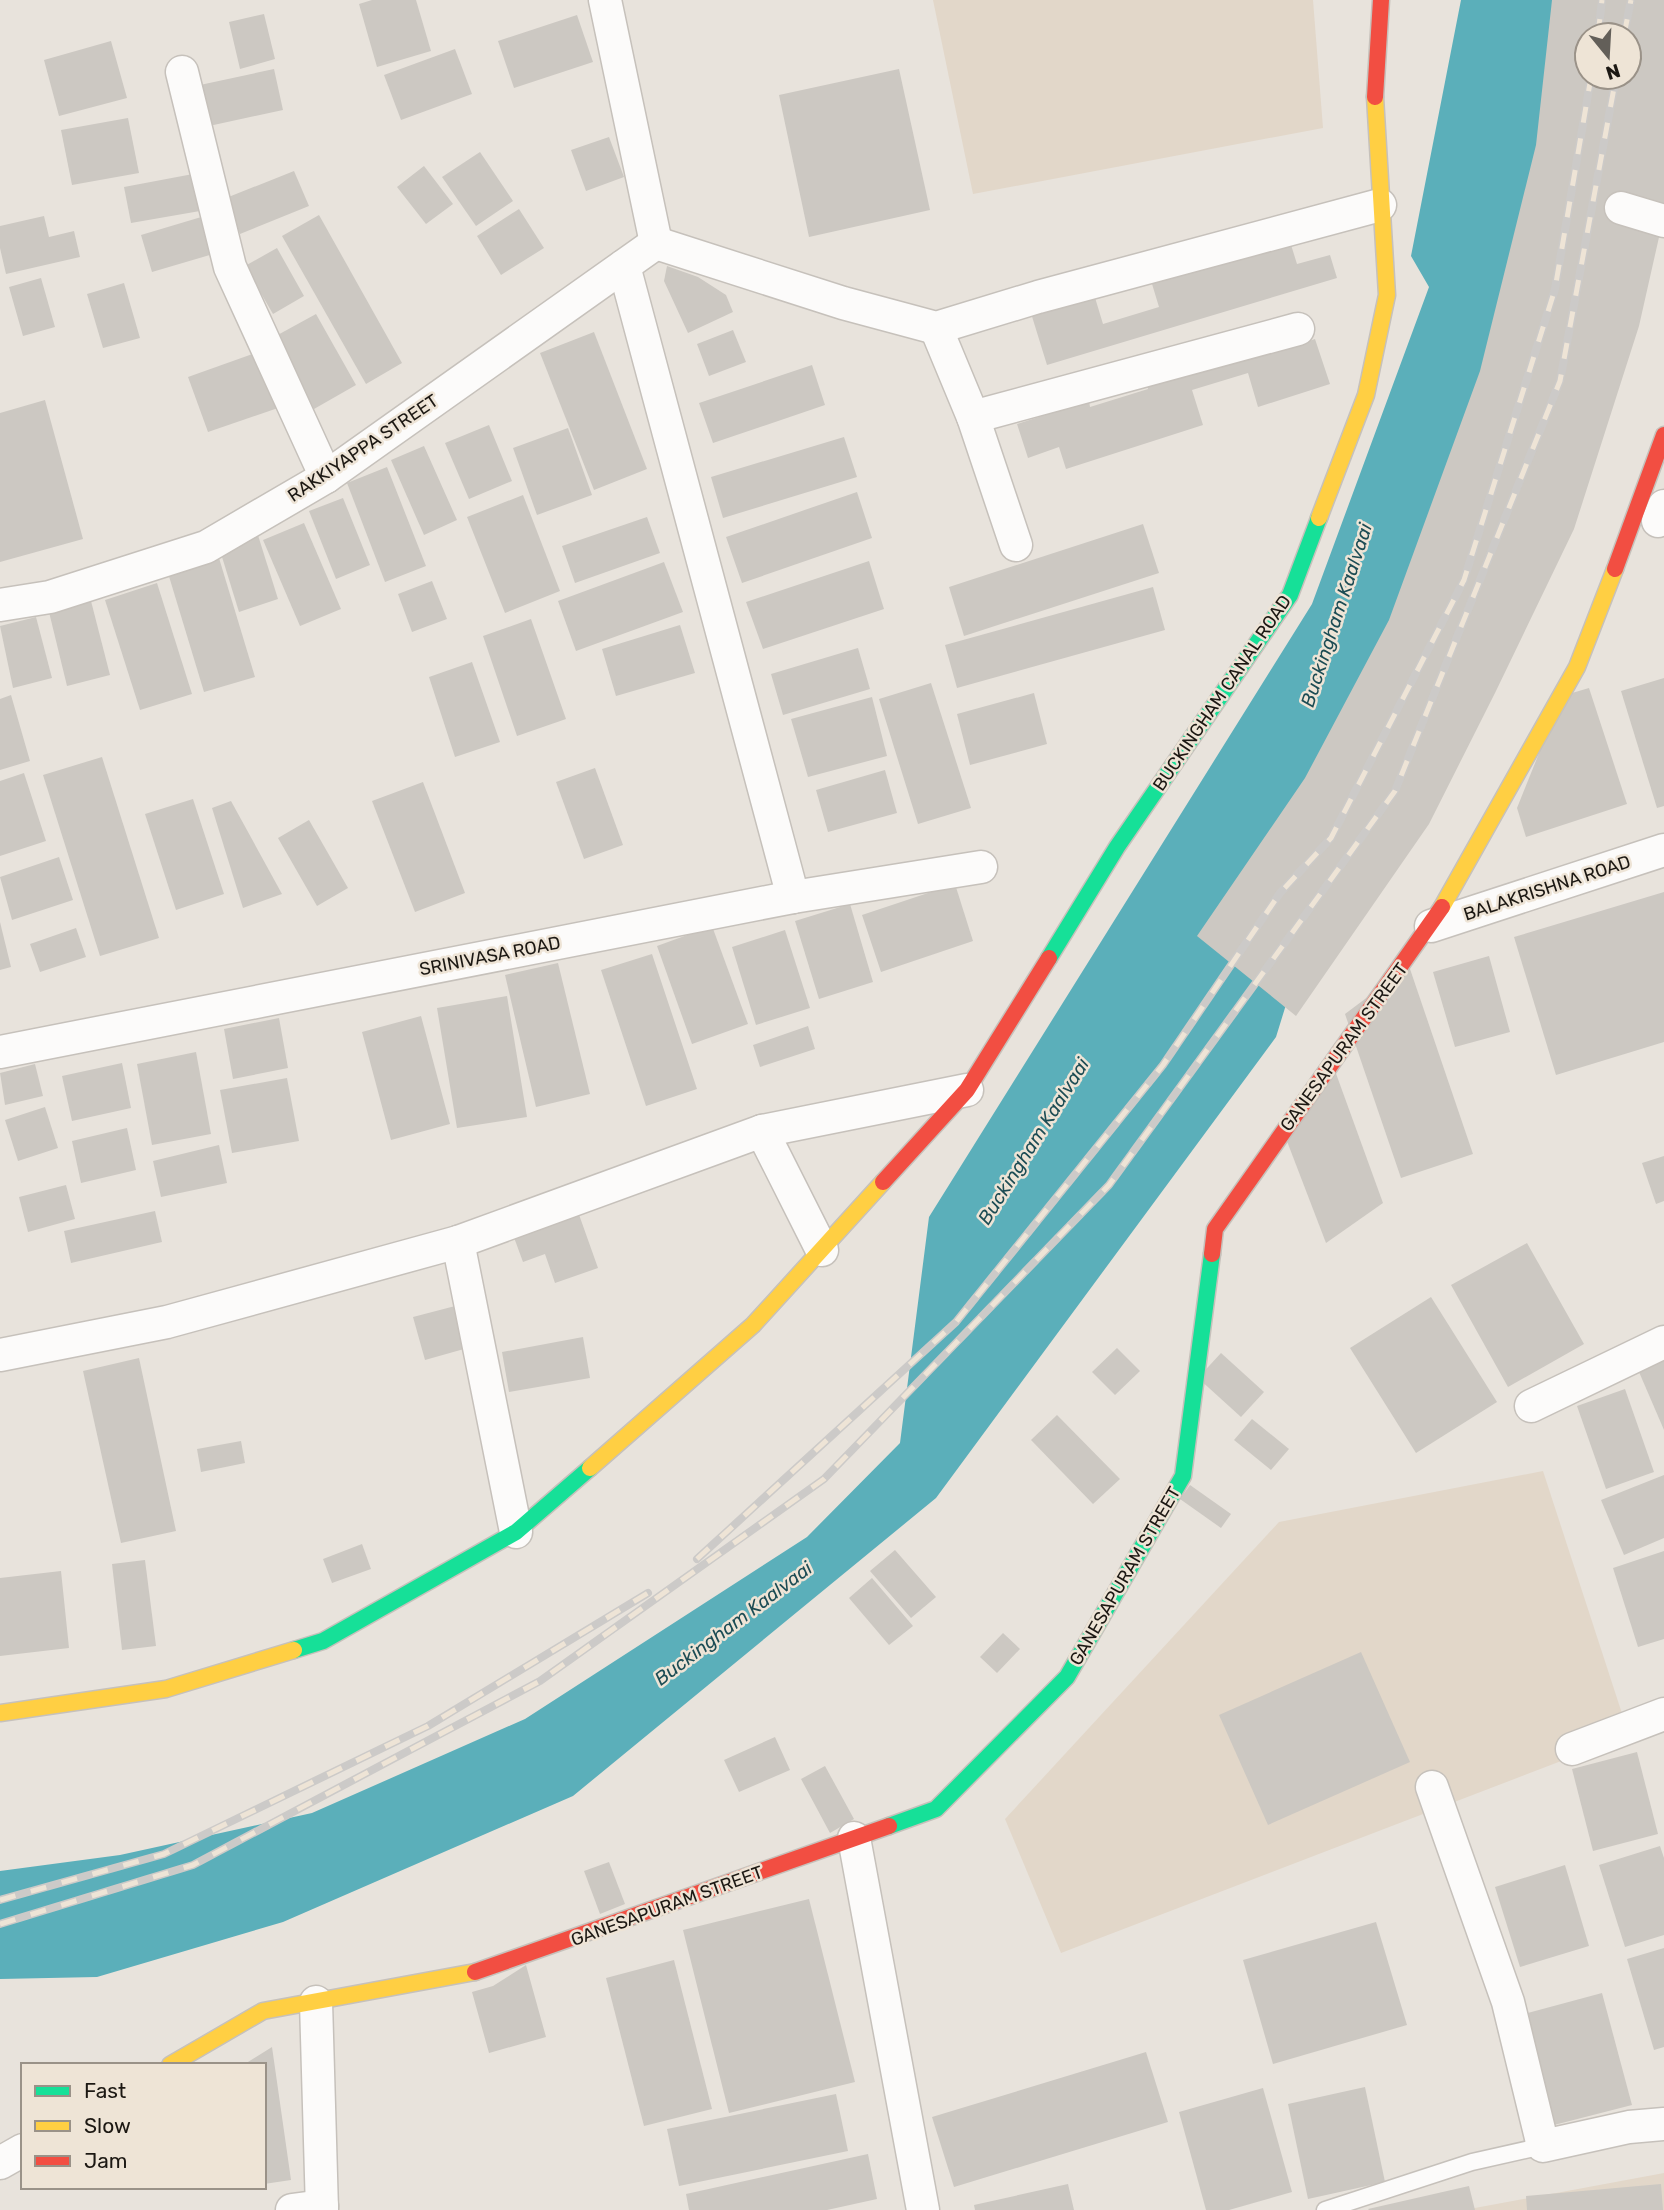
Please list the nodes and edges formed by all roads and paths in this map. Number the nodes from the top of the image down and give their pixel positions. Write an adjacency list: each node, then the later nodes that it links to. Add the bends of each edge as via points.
1 (605, 0): 7 (street)
2 (1381, 0): 4 (street, BUCKINGHAM CANAL ROAD, via 1375,105)
3 (182, 72): 13 (street, via 230,267)
4 (1380, 205): 9 (street); 21 (street, BUCKINGHAM CANAL ROAD, via 1387,295 1366,395 1290,595 1117,847)
5 (1621, 208): 6 (street)
6 (1664, 221)
7 (656, 243): 8 (street, RAKKIYAPPA STREET); 9 (street)
8 (624, 266): 13 (street, RAKKIYAPPA STREET); 18 (street)
9 (936, 328): 11 (street)
10 (1298, 329): 11 (street)
11 (973, 417): 14 (street)
12 (1664, 435): 19 (street, GANESAPURAM STREET, via 1577,667)
13 (326, 477): 15 (street, RAKKIYAPPA STREET, via 206,547 50,597)
14 (1016, 545)
15 (0, 605)
16 (1664, 850): 19 (street, BALAKRISHNA ROAD)
17 (981, 867): 18 (street, SRINIVASA ROAD)
18 (793, 897): 20 (street, SRINIVASA ROAD)
19 (1430, 926): 33 (street, GANESAPURAM STREET, via 1215,1228 1183,1476 1067,1677 936,1810)
20 (0, 1052)
21 (967, 1090): 22 (street); 24 (street, BUCKINGHAM CANAL ROAD)
22 (762, 1131): 23 (street); 24 (street)
23 (458, 1242): 26 (street, via 167,1322); 28 (street)
24 (822, 1250): 28 (street, BUCKINGHAM CANAL ROAD, via 752,1325)
25 (1664, 1342): 27 (street)
26 (0, 1355)
27 (1531, 1406)
28 (516, 1532): 29 (street, BUCKINGHAM CANAL ROAD, via 323,1642 166,1689)
29 (0, 1713)
30 (1664, 1714): 31 (street)
31 (1572, 1749)
32 (1432, 1787): 37 (street, via 1508,2003)
33 (854, 1838): 34 (street, GANESAPURAM STREET, via 490,1969); 41 (street)
34 (316, 2002): 35 (street, GANESAPURAM STREET, via 263,2011); 40 (street)
35 (173, 2063)
36 (1664, 2124): 37 (street)
37 (1543, 2146): 42 (lane, via 1472,2162)
38 (21, 2151): 39 (street)
39 (0, 2163)
40 (312, 2209)
41 (923, 2210)
42 (1325, 2210)

